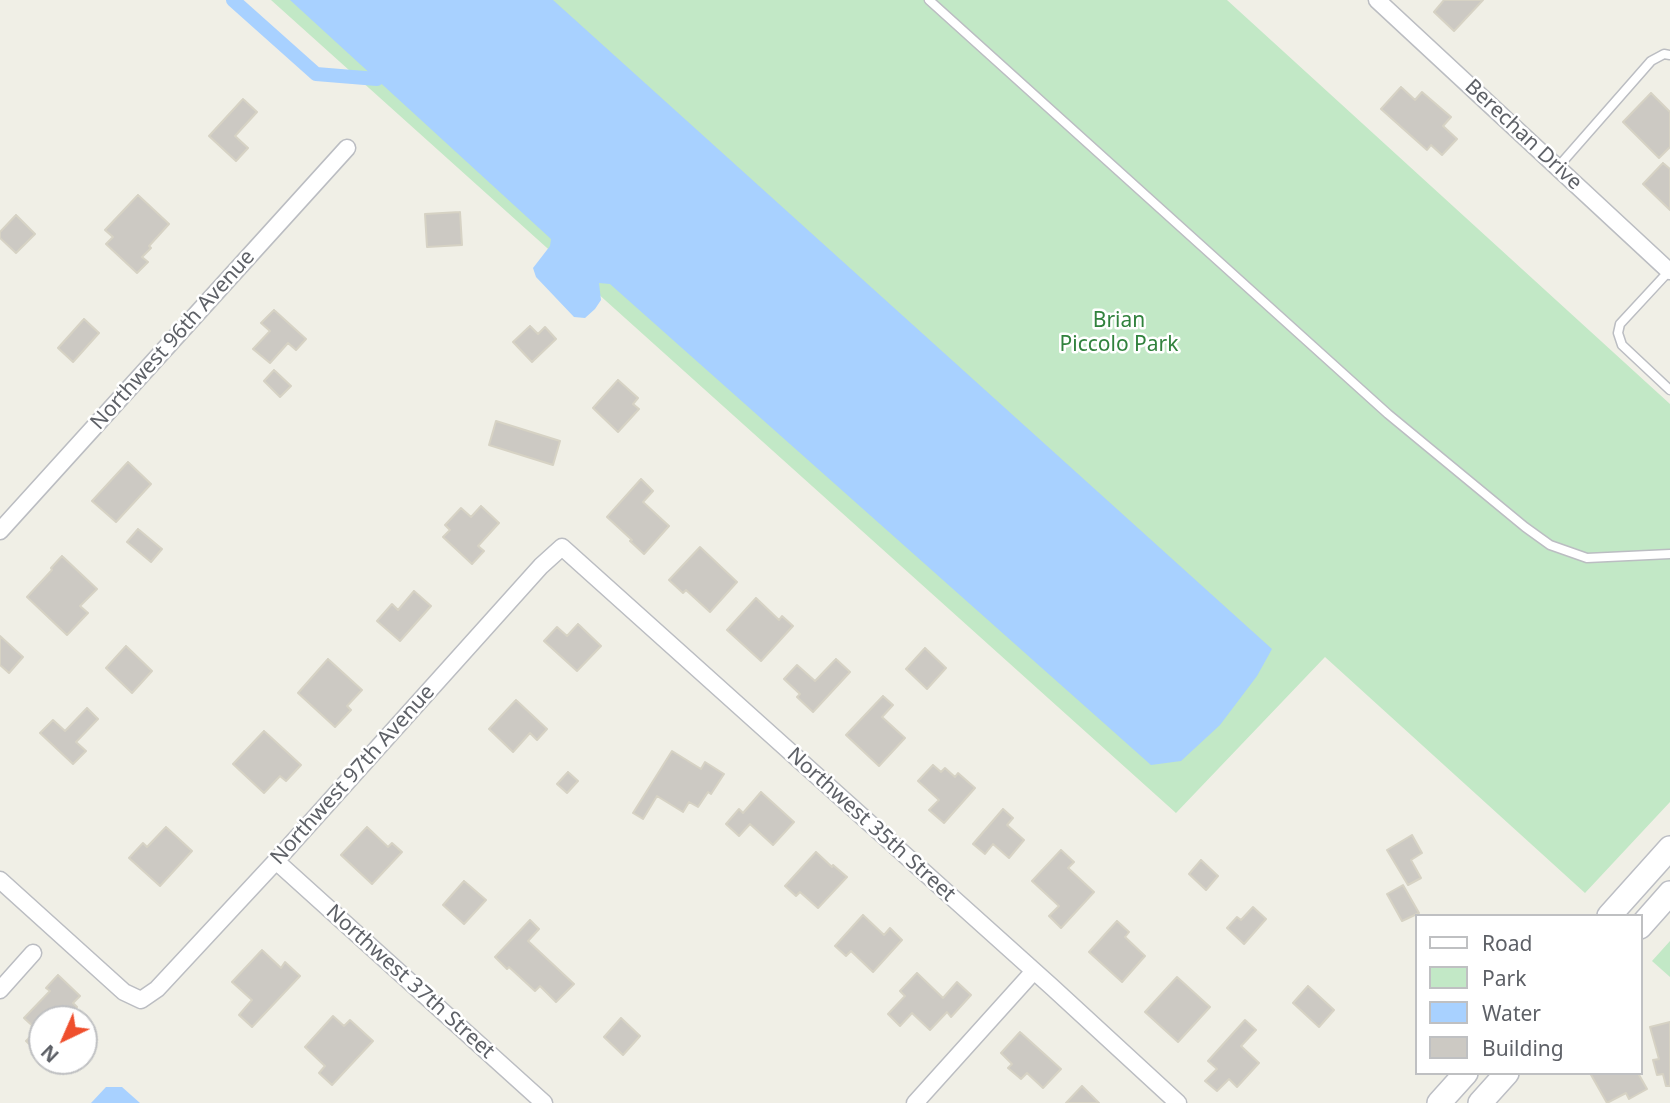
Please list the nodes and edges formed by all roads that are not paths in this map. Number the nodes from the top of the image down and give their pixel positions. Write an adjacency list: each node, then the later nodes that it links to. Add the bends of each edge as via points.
1 (929, 0): 10 (lane, via 1388,414 1525,527 1550,545 1587,558)
2 (1377, 0): 5 (street, Berechan Drive)
3 (1670, 55): 5 (lane, via 1651,61)
4 (347, 148): 8 (street, Northwest 96th Avenue)
5 (1558, 167): 6 (street, Berechan Drive)
6 (1670, 270): 7 (lane, via 1620,324 1618,333 1622,345)
7 (1670, 390)
8 (0, 531)
9 (562, 547): 12 (street, Northwest 97th Avenue); 20 (street, Northwest 35th Street)
10 (1670, 554)
11 (1670, 848): 15 (main road)
12 (276, 861): 13 (street, Northwest 97th Avenue, via 157,989 141,1000 124,992); 24 (street, Northwest 37th Street)
13 (0, 880)
14 (1670, 893): 18 (main road)
15 (1628, 895): 16 (main road); 17 (main road)
16 (1611, 914)
17 (1640, 914)
18 (1645, 921)
19 (33, 953): 21 (street)
20 (1034, 971): 25 (street); 26 (street, Northwest 35th Street)
21 (0, 990)
22 (1464, 1075): 27 (main road)
23 (1505, 1075): 28 (main road)
24 (544, 1103)
25 (915, 1103)
26 (1178, 1103)
27 (1439, 1103)
28 (1480, 1103)

